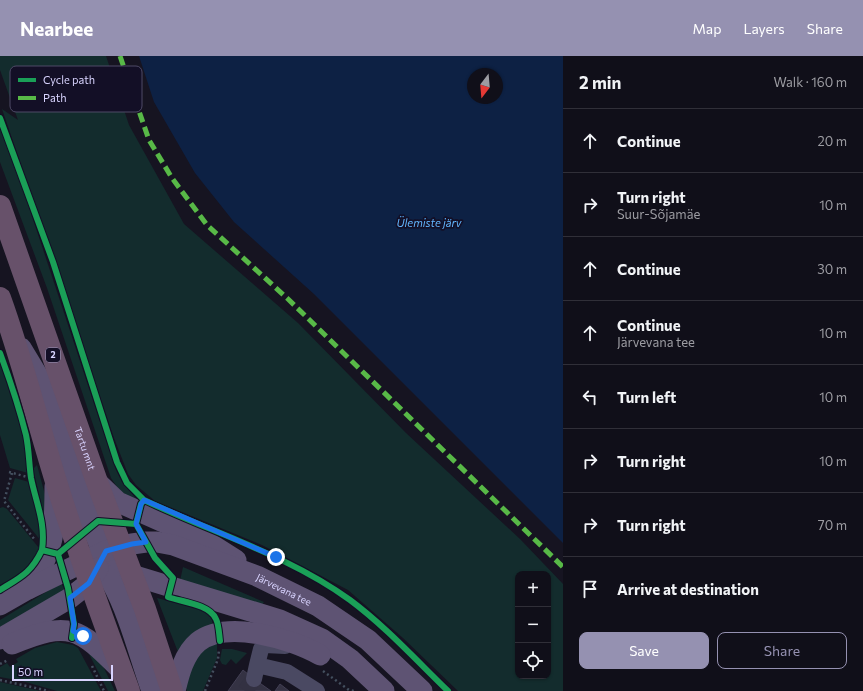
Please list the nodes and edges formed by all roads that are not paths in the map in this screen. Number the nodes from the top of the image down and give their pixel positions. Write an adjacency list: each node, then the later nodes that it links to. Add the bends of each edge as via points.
1 (0, 206): 5 (highway, Tartu mnt / 2)
2 (0, 298): 3 (highway, Tartu mnt / 2)
3 (14, 336): 4 (highway, Tartu mnt / 2); 6 (main road, via 44,386)
4 (54, 476): 6 (highway, Tartu mnt / 2); 9 (main road, via 55,525 42,570)
5 (97, 482): 6 (highway, Tartu mnt / 2); 8 (main road, via 118,502 206,542)
6 (102, 563): 7 (highway, Tartu mnt / 2); 8 (main road, Järvevana tee, via 157,542 173,545); 9 (main road); 11 (main road, via 70,598); 14 (highway, Tartu mnt / 2); 16 (main road, via 126,616)
7 (132, 575): 17 (highway, Tartu mnt / 2); 20 (main road, via 280,620 322,639 350,659)
8 (257, 576): 21 (main road, Järvevana tee, via 318,606 368,640)
9 (28, 589): 10 (main road)
10 (0, 606)
11 (0, 639)
12 (296, 643): 17 (main road, via 266,635 220,637 197,642 180,671); 18 (lane, via 289,646 265,645 261,649 256,672 287,672); 19 (main road, via 334,662)
13 (0, 648): 14 (main road, via 45,631 73,631 94,643)
14 (121, 670): 15 (highway, Tartu mnt / 2)
15 (129, 691)
16 (152, 691)
17 (174, 691)
18 (317, 691)
19 (371, 691)
20 (384, 691)
21 (422, 691)

